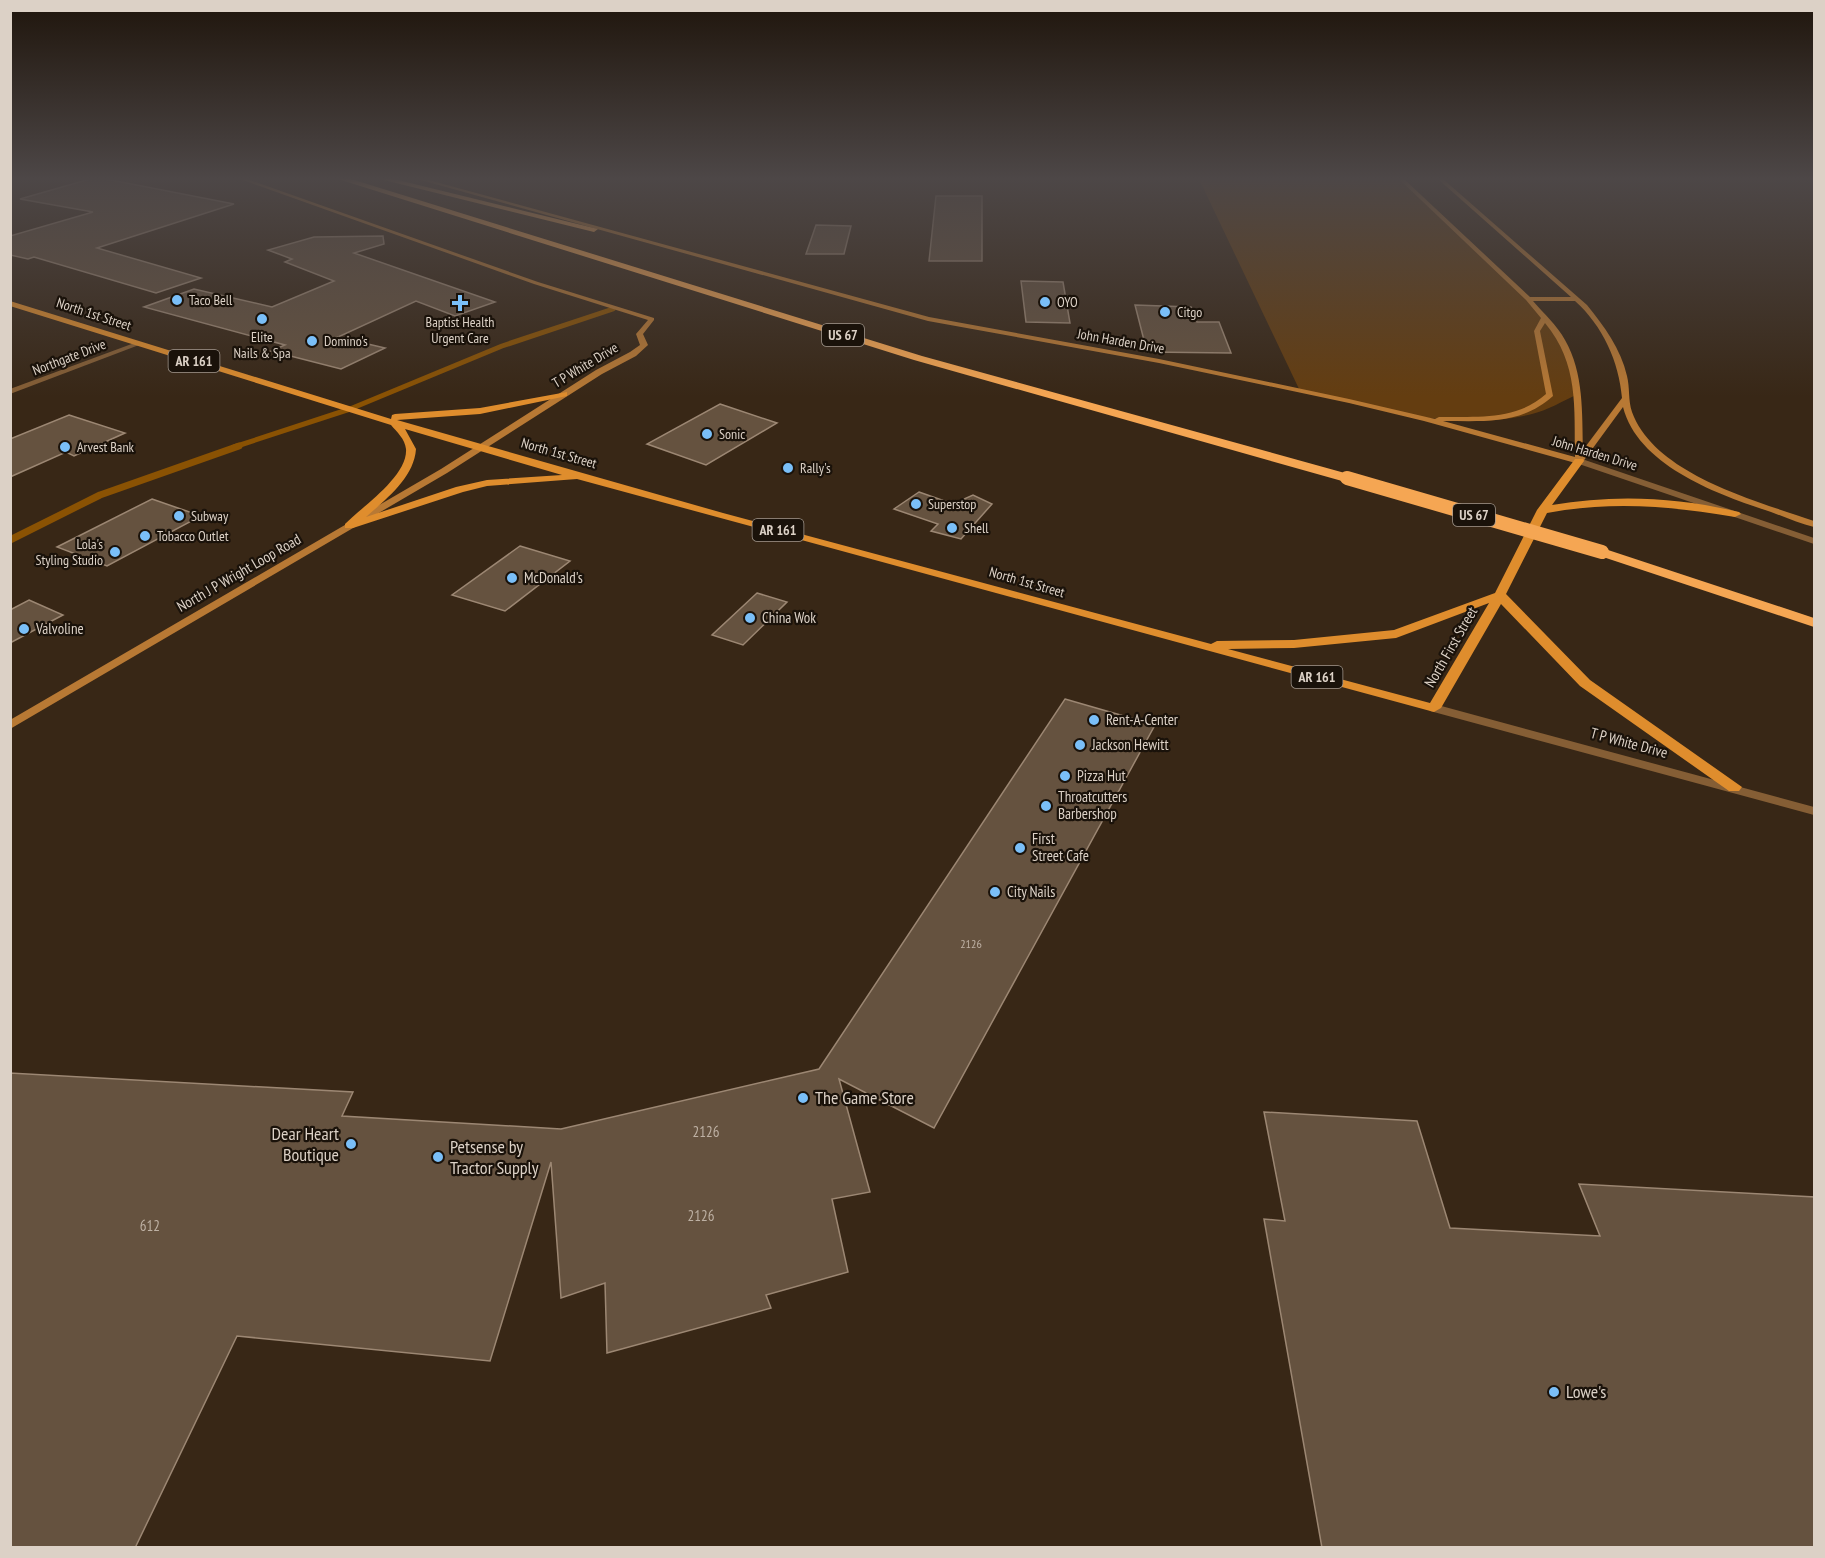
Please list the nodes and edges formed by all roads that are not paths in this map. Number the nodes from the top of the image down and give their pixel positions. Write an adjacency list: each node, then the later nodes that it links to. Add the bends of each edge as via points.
1 (448, 252): 13 (main road, T P White Drive, via 652,319 639,334 644,345)
2 (576, 252): 21 (highway, US 67, via 918,358)
3 (602, 252): 21 (highway, US 67)
4 (678, 252): 16 (main road, John Harden Drive, via 928,319 1159,361)
5 (1478, 252): 7 (main road)
6 (1524, 252): 8 (main road)
7 (1528, 299): 8 (main road); 10 (main road)
8 (1578, 299): 14 (main road, via 1599,324 1613,351 1623,373)
9 (10, 303): 11 (main road, North 1st Street / AR 161)
10 (1545, 316): 16 (main road, via 1537,331 1550,394 1540,407 1521,415); 19 (main road, via 1569,354 1578,394)
11 (137, 344): 12 (street, Northgate Drive); 15 (main road, North 1st Street / AR 161)
12 (10, 392)
13 (564, 394): 15 (main road, via 485,412); 18 (main road, T P White Drive)
14 (1625, 399): 19 (main road); 24 (main road, via 1629,415 1658,455 1730,495)
15 (377, 417): 17 (main road, North 1st Street / AR 161)
16 (1426, 419): 19 (main road, John Harden Drive)
17 (394, 422): 18 (main road, North 1st Street / AR 161); 25 (main road, via 408,439 412,452 408,469)
18 (483, 447): 20 (main road, North 1st Street / AR 161); 25 (main road, North J P Wright Loop Road)
19 (1579, 461): 22 (main road, North First Street); 23 (street, John Harden Drive)
20 (585, 476): 25 (main road, via 486,483); 30 (main road, North 1st Street / AR 161)
21 (1349, 476): 27 (highway, US 67, bridge)
22 (1543, 510): 23 (main road, via 1609,499 1675,503); 28 (main road, North First Street)
23 (1735, 514): 26 (street, John Harden Drive)
24 (1815, 524)
25 (349, 526): 34 (main road, North J P Wright Loop Road)
26 (1815, 541)
27 (1603, 548): 29 (highway, US 67); 31 (highway, US 67)
28 (1500, 595): 32 (main road, via 1396,633 1294,644); 33 (main road, North First Street); 35 (main road, via 1585,683)
29 (1815, 613)
30 (1103, 619): 32 (main road, North First Street / AR 161)
31 (1815, 623)
32 (1199, 645): 33 (main road, North First Street / AR 161)
33 (1434, 708): 35 (street, T P White Drive)
34 (10, 725)
35 (1734, 788): 36 (street, T P White Drive)
36 (1815, 812)

